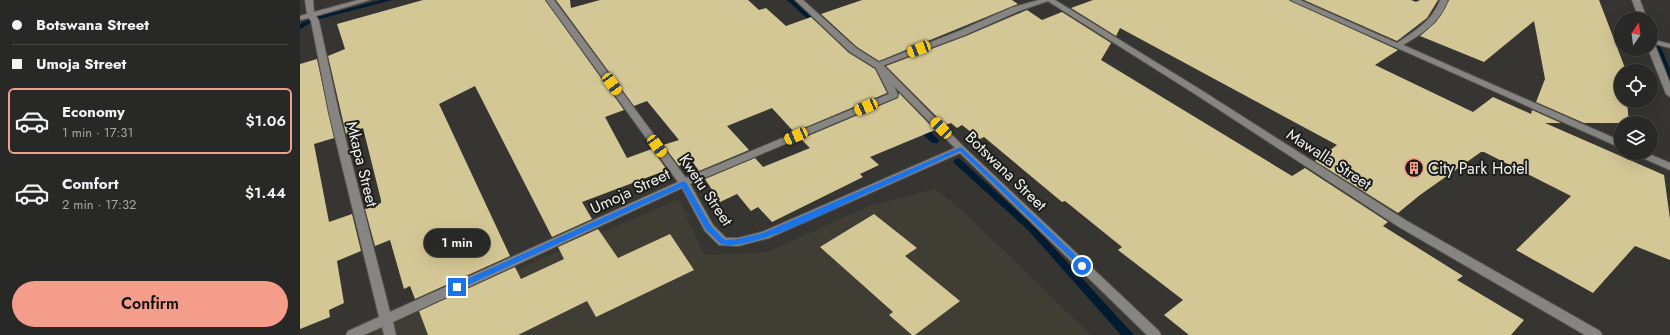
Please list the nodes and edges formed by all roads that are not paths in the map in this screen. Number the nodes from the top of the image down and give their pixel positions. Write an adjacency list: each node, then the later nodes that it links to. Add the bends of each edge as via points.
1 (308, 0): 10 (street, Mkapa Street)
2 (366, 0): 10 (street)
3 (550, 0): 22 (street, Kwetu Street)
4 (799, 0): 16 (street, Botswana Street, via 853,50)
5 (1048, 0): 16 (street, via 1016,9); 27 (street, Mawalla Street, via 1198,92 1403,224)
6 (1294, 0): 13 (street)
7 (1444, 0): 13 (street, via 1430,22)
8 (1636, 0): 9 (street)
9 (1640, 12)
10 (312, 15): 11 (street); 23 (street, Mkapa Street)
11 (300, 18)
12 (1658, 43): 14 (street)
13 (1397, 46): 18 (street)
14 (1670, 46)
15 (1655, 56): 17 (street)
16 (878, 66): 19 (street, Botswana Street); 22 (street, Umoja Street, via 894,95)
17 (1670, 94)
18 (1614, 142)
19 (961, 149): 22 (street, Kwetu Street, via 765,235 738,242 723,242 709,228); 26 (street, Botswana Street)
20 (1654, 160): 21 (street)
21 (1670, 167)
22 (684, 184): 23 (street, Umoja Street)
23 (386, 320): 24 (street, Umoja Street); 25 (street, Mkapa Street)
24 (352, 335)
25 (390, 335)
26 (1155, 335)
27 (1596, 335)

